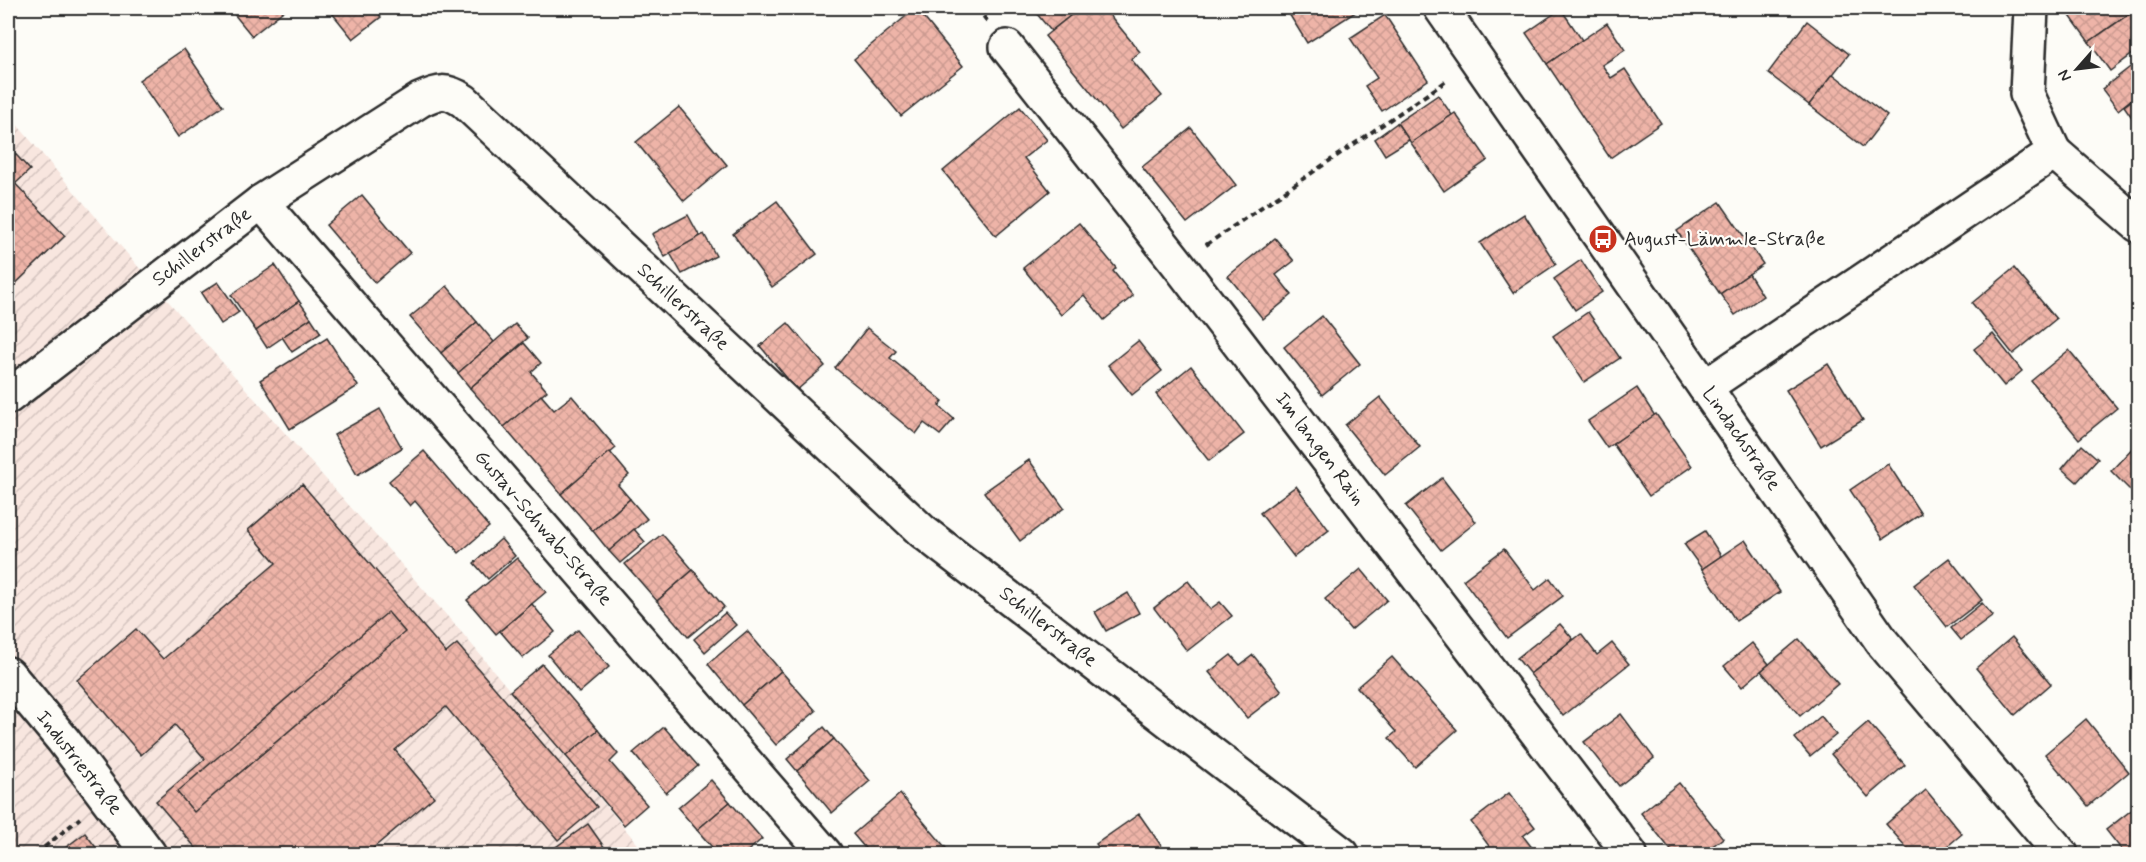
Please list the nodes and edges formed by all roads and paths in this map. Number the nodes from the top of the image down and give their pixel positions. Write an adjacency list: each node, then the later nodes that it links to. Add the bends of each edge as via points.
1 (1441, 8): 4 (street, Lindachstraße)
2 (2031, 8): 5 (street, via 2027,94)
3 (1007, 47): 8 (street, Im langen Rain)
4 (1478, 59): 8 (path); 9 (street, Lindachstraße)
5 (2054, 152): 7 (street); 9 (street)
6 (261, 202): 10 (street, Schillerstraße); 15 (street, Gustav-Schwab-Straße); 16 (street, Schillerstraße, via 420,100 438,91 450,93 922,531)
7 (2139, 225)
8 (1178, 264): 17 (street, Im langen Rain)
9 (1705, 387): 18 (street, Lindachstraße, via 1883,643)
10 (8, 397)
11 (8, 674): 14 (street, Industriestraße, via 63,740)
12 (82, 816): 13 (path)
13 (36, 855)
14 (148, 855)
15 (825, 855)
16 (1342, 855)
17 (1630, 855)
18 (2061, 855)

